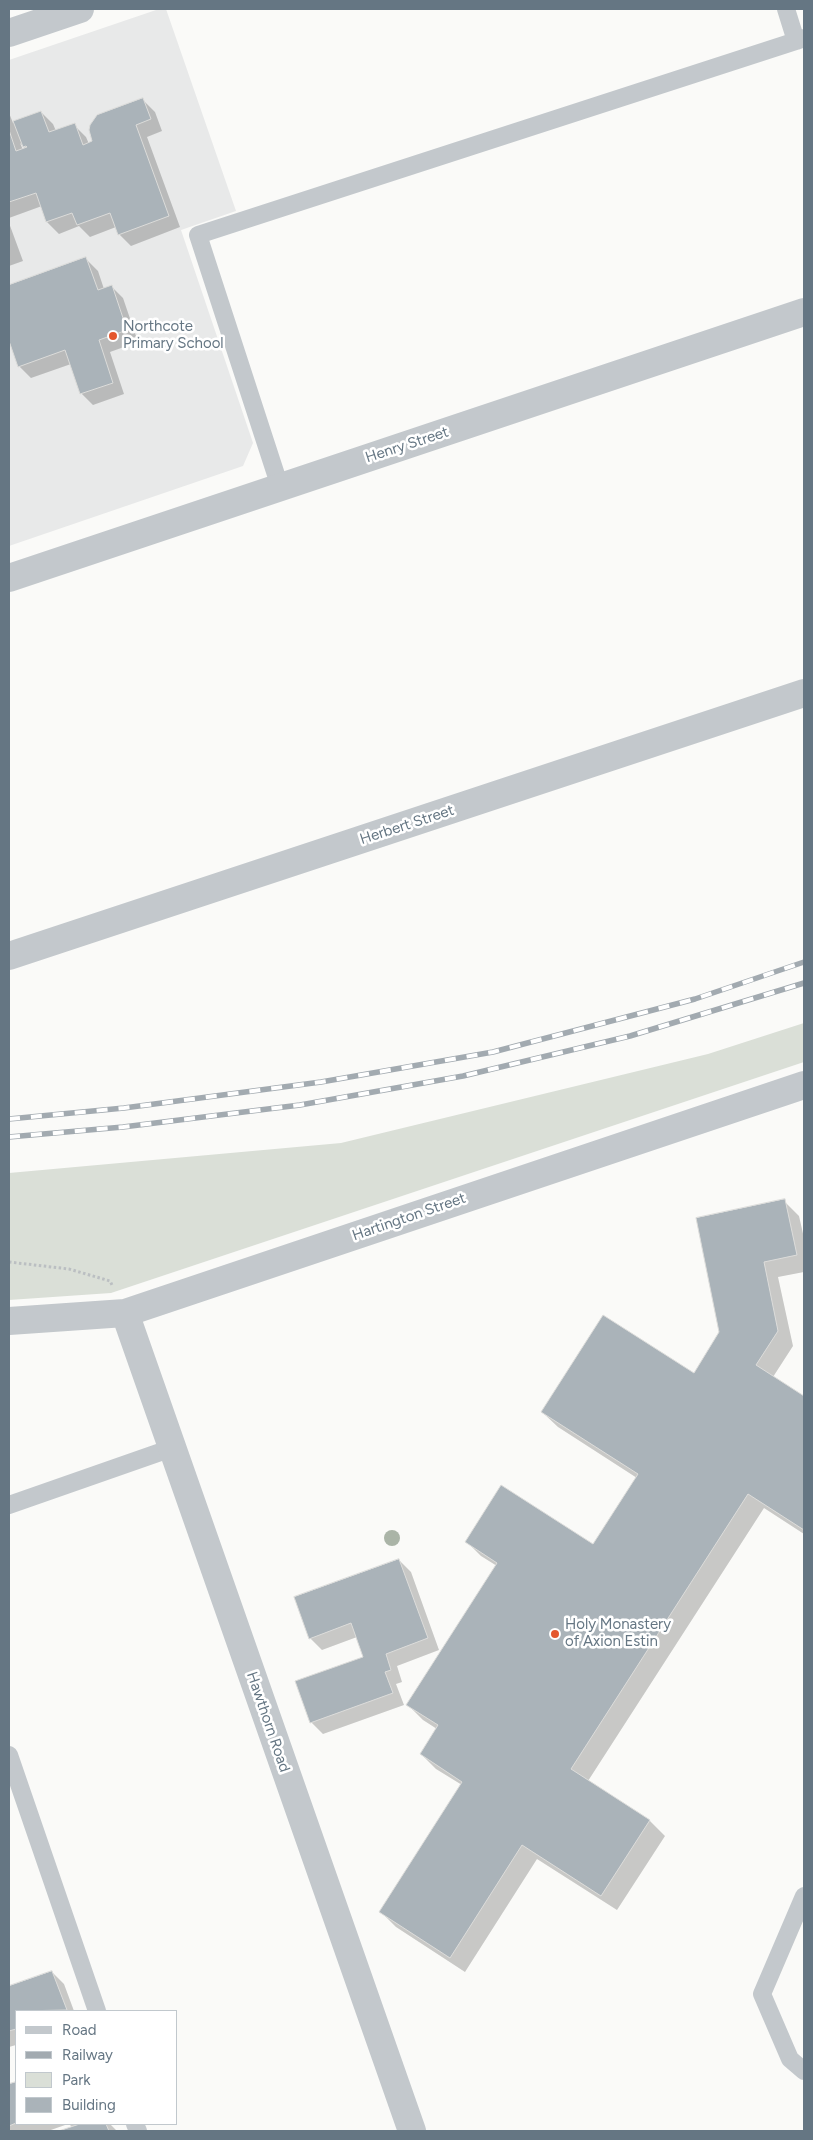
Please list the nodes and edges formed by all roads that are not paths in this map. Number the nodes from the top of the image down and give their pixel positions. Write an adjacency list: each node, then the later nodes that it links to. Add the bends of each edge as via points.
1 (80, 9): 3 (street)
2 (786, 9): 4 (lane)
3 (9, 33)
4 (800, 39): 6 (lane, via 198,234)
5 (804, 312): 6 (street, Henry Street)
6 (280, 488): 7 (street, Henry Street)
7 (9, 578)
8 (804, 693): 9 (street, Herbert Street)
9 (10, 952)
10 (804, 1085): 11 (street, Hartington Street)
11 (124, 1313): 12 (street, Hartington Street); 13 (street, Hawthorn Road)
12 (9, 1321)
13 (172, 1448): 14 (lane); 19 (street, Hawthorn Road)
14 (9, 1505)
15 (9, 1755): 17 (lane)
16 (804, 1896): 18 (lane, via 762,1994 790,2060)
17 (97, 2010)
18 (804, 2072)
19 (412, 2131)

